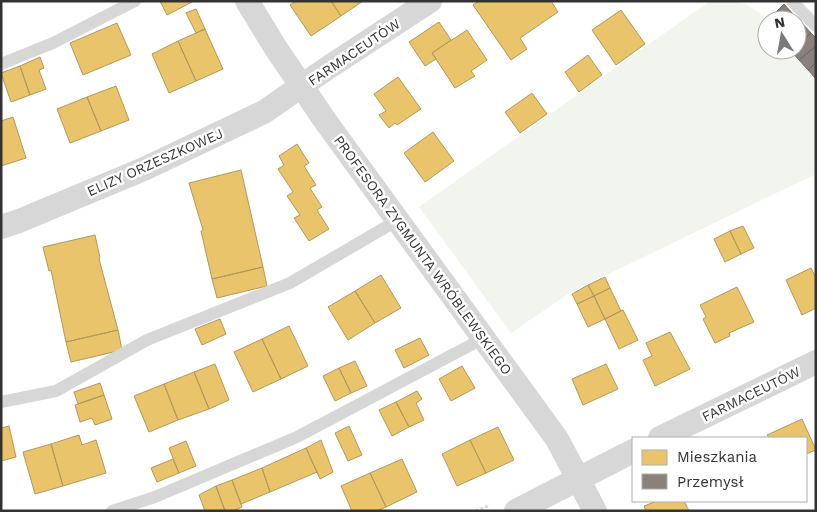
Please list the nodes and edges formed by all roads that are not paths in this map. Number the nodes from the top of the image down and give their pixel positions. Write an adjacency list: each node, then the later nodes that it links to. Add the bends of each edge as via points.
1 (135, 1): 6 (lane, via 53,43)
2 (248, 1): 7 (street, PROFESORA ZYGMUNTA WRÓBLEWSKIEGO)
3 (430, 1): 7 (street, FARMACEUTÓW)
4 (792, 1): 5 (lane)
5 (816, 26)
6 (1, 64)
7 (302, 87): 8 (street, PROFESORA ZYGMUNTA WRÓBLEWSKIEGO); 9 (street, ELIZY ORZESZKOWEJ, via 264,112 153,165)
8 (398, 220): 10 (street, PROFESORA ZYGMUNTA WRÓBLEWSKIEGO); 12 (lane, via 290,283 146,340 56,391)
9 (1, 227)
10 (484, 338): 15 (street, PROFESORA ZYGMUNTA WRÓBLEWSKIEGO, via 557,439); 16 (lane, via 297,437 155,497)
11 (816, 362): 13 (street, FARMACEUTÓW)
12 (1, 402)
13 (662, 437)
14 (632, 452): 15 (street)
15 (578, 480): 17 (street); 18 (street, PROFESORA ZYGMUNTA WRÓBLEWSKIEGO)
16 (112, 511)
17 (516, 511)
18 (595, 511)

